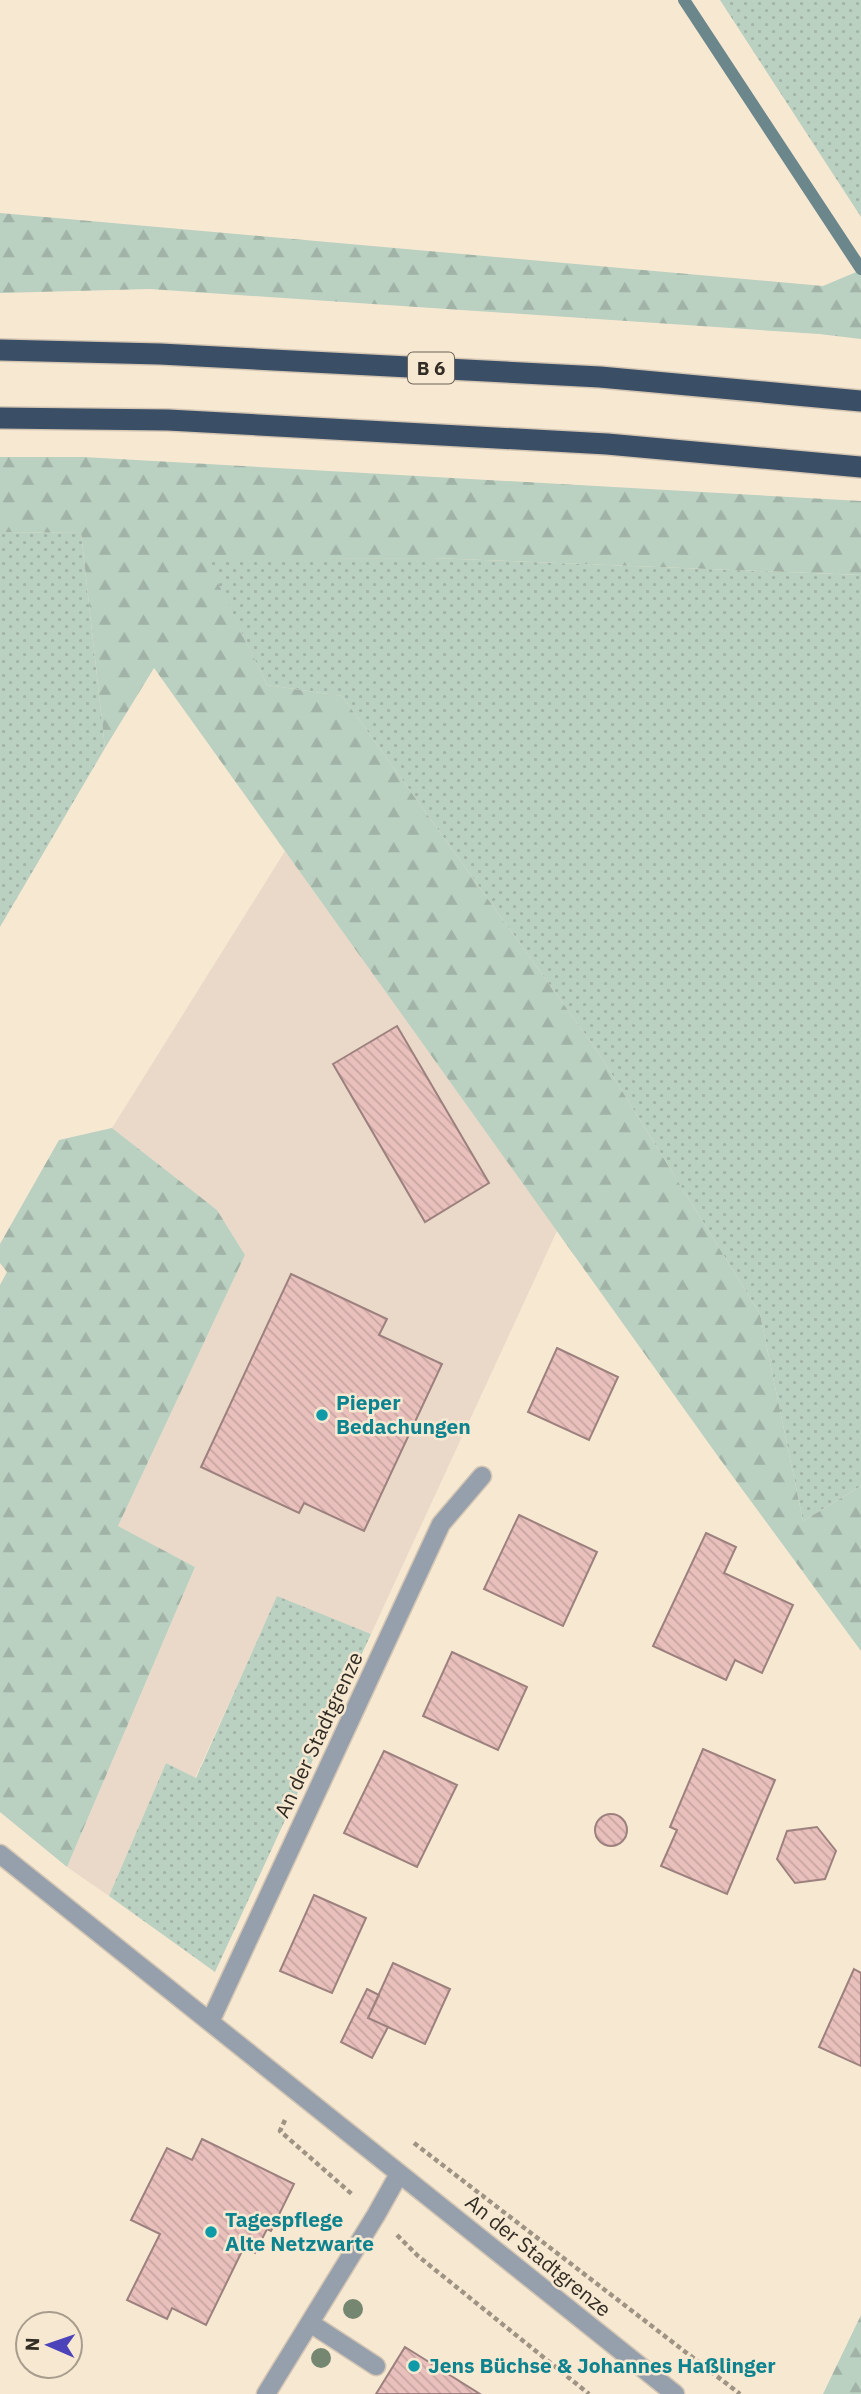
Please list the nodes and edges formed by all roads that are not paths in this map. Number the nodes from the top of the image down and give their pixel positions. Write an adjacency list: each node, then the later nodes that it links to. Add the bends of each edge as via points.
1 (0, 351): 2 (highway, B 6, via 160,354 600,377)
2 (861, 401)
3 (0, 418): 4 (highway, via 168,420 607,444)
4 (861, 467)
5 (482, 1476): 7 (street, An der Stadtgrenze, via 442,1524)
6 (0, 1854): 7 (street, An der Stadtgrenze)
7 (211, 2022): 8 (street, An der Stadtgrenze)
8 (398, 2174): 9 (street); 12 (street, An der Stadtgrenze)
9 (310, 2323): 10 (street); 11 (street)
10 (376, 2366)
11 (266, 2394)
12 (674, 2394)

